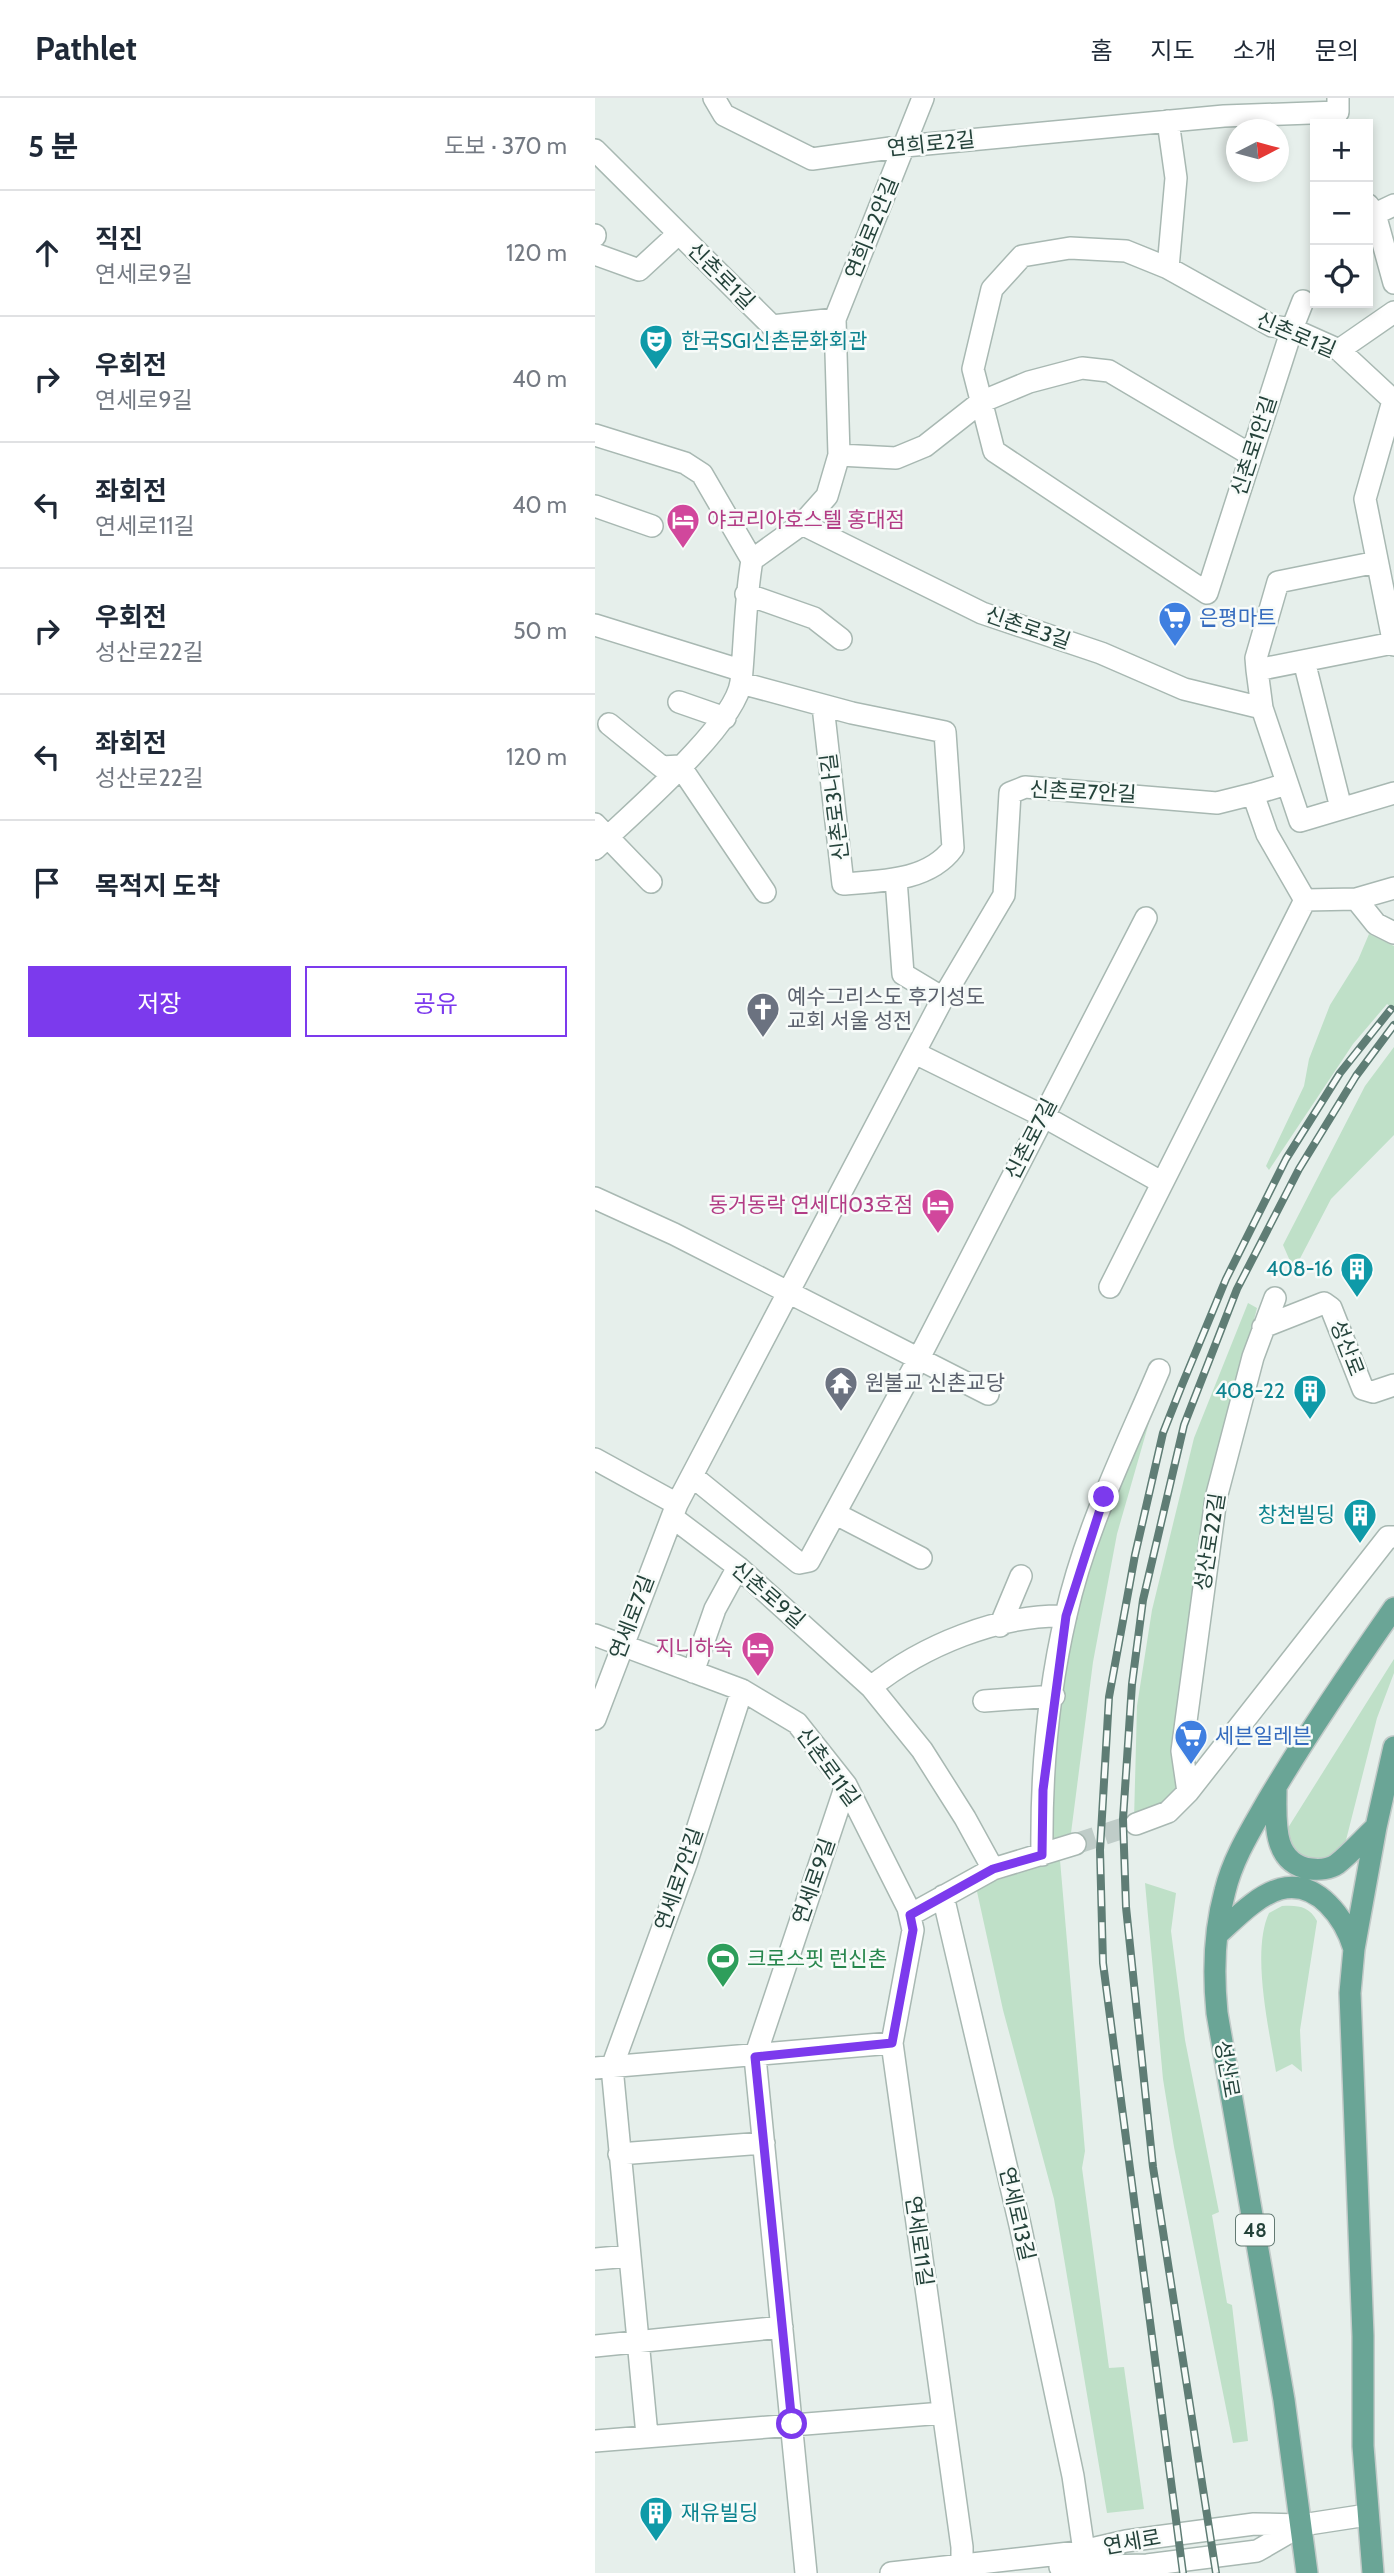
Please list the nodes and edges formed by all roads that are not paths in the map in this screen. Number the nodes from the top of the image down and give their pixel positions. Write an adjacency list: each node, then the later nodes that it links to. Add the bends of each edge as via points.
1 (714, 98): 6 (street, 연희로2길, via 724,114 812,159)
2 (923, 98): 6 (street, 연희로2안길)
3 (1338, 98): 4 (street, 연희로2길, via 1338,112)
4 (1224, 107): 5 (street, 연희로2길)
5 (1168, 121): 6 (street, 연희로2길); 11 (street, via 1176,178)
6 (905, 146): 15 (street, 연희로2안길)
7 (595, 150): 9 (street, 신촌로1길)
8 (1379, 208): 12 (street)
9 (678, 234): 10 (street, via 639,270); 15 (street, 신촌로1길, via 772,326)
10 (595, 254)
11 (1168, 268): 16 (street, 신촌로1길, via 1272,326); 19 (street, 신촌로1길, via 1126,251 1070,248 1022,256 992,289 973,369)
12 (1394, 283)
13 (1303, 301): 16 (street, 신촌로1안길)
14 (1394, 312): 17 (street)
15 (835, 319): 21 (street)
16 (1292, 329): 17 (street, 신촌로1길); 22 (street, 신촌로1안길)
17 (1339, 351): 18 (street, 신촌로1길)
18 (1394, 401): 27 (street, 신촌로1길, via 1365,499)
19 (981, 402): 21 (street, via 925,446 896,458); 22 (street, via 1029,382 1082,368 1109,370); 28 (street, 신촌로1길, via 994,451)
20 (595, 435): 26 (street, via 685,463 702,474)
21 (839, 455): 24 (street, via 827,496)
22 (1251, 455): 28 (street, 신촌로1안길)
23 (595, 506): 25 (street)
24 (802, 524): 26 (street); 38 (street, 신촌로3길, via 982,613 1101,653 1184,689)
25 (652, 526)
26 (753, 560): 29 (street)
27 (1377, 562): 32 (street, 신촌로1길); 34 (street, via 1278,582 1256,658)
28 (1207, 593)
29 (746, 594): 31 (street, via 814,618); 35 (street)
30 (595, 625): 35 (street, 신촌로3나길)
31 (841, 639)
32 (1394, 644): 33 (street)
33 (1304, 661): 34 (street); 45 (street)
34 (1257, 670): 38 (street)
35 (740, 676): 37 (street, 신촌로3나길); 39 (street)
36 (680, 702): 39 (street)
37 (823, 706): 47 (street, 신촌로3나길, via 843,884); 47 (street, 신촌로3나길, via 945,732 953,848 942,864)
38 (1262, 708): 42 (street)
39 (725, 718): 41 (street)
40 (610, 724): 41 (street, via 662,767)
41 (680, 765): 46 (street); 50 (street)
42 (1287, 784): 44 (street, 신촌로7안길); 45 (street, via 1300,821)
43 (1394, 793): 45 (street)
44 (1253, 794): 52 (street, via 1266,834); 55 (street, 신촌로7안길, via 1217,803 1025,787 1015,790 1007,799 1004,895)
45 (1341, 807)
46 (599, 837): 48 (street)
47 (897, 879): 55 (street, via 903,974)
48 (651, 882)
49 (1394, 888): 51 (street)
50 (765, 892)
51 (1356, 899): 52 (street); 54 (street, via 1376,924)
52 (1305, 900): 58 (street)
53 (1146, 918): 57 (street, 신촌로7길)
54 (1394, 933)
55 (943, 998): 56 (street, 신촌로7안길)
56 (915, 1053): 57 (street); 61 (street, 신촌로7안길)
57 (1043, 1116): 58 (street); 64 (street, 신촌로7길)
58 (1161, 1182): 60 (street)
59 (595, 1198): 61 (street)
60 (1109, 1287)
61 (787, 1292): 64 (street); 69 (street)
62 (1275, 1298): 63 (street, 성산로22길)
63 (1262, 1327): 66 (street, 성산로, via 1324,1303 1331,1308 1363,1389 1373,1392); 90 (street, 성산로22길, via 1228,1443 1206,1563 1182,1751)
64 (918, 1360): 67 (street); 71 (street, 신촌로7길)
65 (1159, 1370): 77 (street, via 1104,1497)
66 (1394, 1385)
67 (988, 1394)
68 (595, 1459): 70 (street, 신촌로9길)
69 (692, 1476): 70 (street); 71 (street, 신촌로7길, via 803,1564)
70 (675, 1510): 74 (street, 신촌로9길); 80 (street, 연세로7길)
71 (836, 1514): 73 (street)
72 (1394, 1537): 90 (street, via 1388,1537)
73 (921, 1558)
74 (738, 1567): 81 (street, via 715,1609); 82 (street, 신촌로9길)
75 (1021, 1576): 78 (street)
76 (1394, 1608): 89 (main road, 성산로 / 48)
77 (1066, 1616): 78 (street); 84 (street)
78 (1000, 1626): 82 (street, via 920,1653)
79 (595, 1635): 80 (street, 신촌로11길)
80 (621, 1645): 81 (street, 신촌로11길); 86 (street, 연세로7길)
81 (693, 1672): 83 (street, 신촌로11길)
82 (870, 1687): 95 (street, 신촌로9길, via 922,1750)
83 (742, 1690): 88 (street, 신촌로11길, via 797,1723); 102 (street, 연세로7안길, via 686,1864)
84 (1053, 1696): 85 (street); 94 (street)
85 (983, 1701)
86 (595, 1719)
87 (1394, 1748): 92 (main road)
88 (846, 1785): 97 (street, 신촌로11길); 101 (street, 연세로9길)
89 (1276, 1787): 92 (main road, via 1276,1832 1282,1852 1296,1865 1312,1869 1335,1866); 98 (main road, 성산로 / 48, via 1231,1870)
90 (1188, 1793): 91 (street, via 1168,1812)
91 (1136, 1824)
92 (1376, 1827): 99 (main road)
93 (1075, 1844): 94 (street)
94 (1042, 1855): 95 (street)
95 (993, 1869): 96 (street)
96 (943, 1896): 97 (street); 116 (street, 연세로13길, via 1020,2225 1073,2476)
97 (910, 1915): 100 (street, 연세로11길, via 913,1930)
98 (1217, 1935): 99 (main road, via 1263,1897 1279,1889 1298,1889 1318,1897 1342,1918); 115 (main road, 성산로 / 48, via 1217,2013)
99 (1354, 1949): 114 (main road, via 1351,2046)
100 (892, 2043): 101 (street); 110 (street, 연세로11길)
101 (755, 2057): 102 (street); 103 (street, 연세로9길)
102 (603, 2067): 104 (street, 연세로7안길)
103 (764, 2143): 104 (street); 107 (street, 연세로9길)
104 (619, 2154): 105 (street, 연세로7안길)
105 (629, 2256): 106 (street); 108 (street, 연세로7안길)
106 (595, 2259)
107 (782, 2328): 108 (street); 111 (street, 연세로9길)
108 (636, 2343): 109 (street); 112 (street, 연세로7안길)
109 (595, 2347)
110 (943, 2413): 111 (street); 117 (street, 연세로11길)
111 (792, 2424): 112 (street); 118 (street, 연세로9길)
112 (647, 2435): 113 (street)
113 (595, 2441)
114 (1367, 2515): 115 (street, 연세로); 121 (main road)
115 (1302, 2525): 116 (street, 연세로, via 1254,2524); 117 (street, 연세로, via 1257,2551 1147,2565 1087,2564 996,2573); 120 (main road, 성산로 / 48)
116 (1082, 2543): 117 (street, 연세로)
117 (962, 2570): 119 (street, 연세로)
118 (806, 2573)
119 (891, 2573)
120 (1307, 2573)
121 (1373, 2573)

